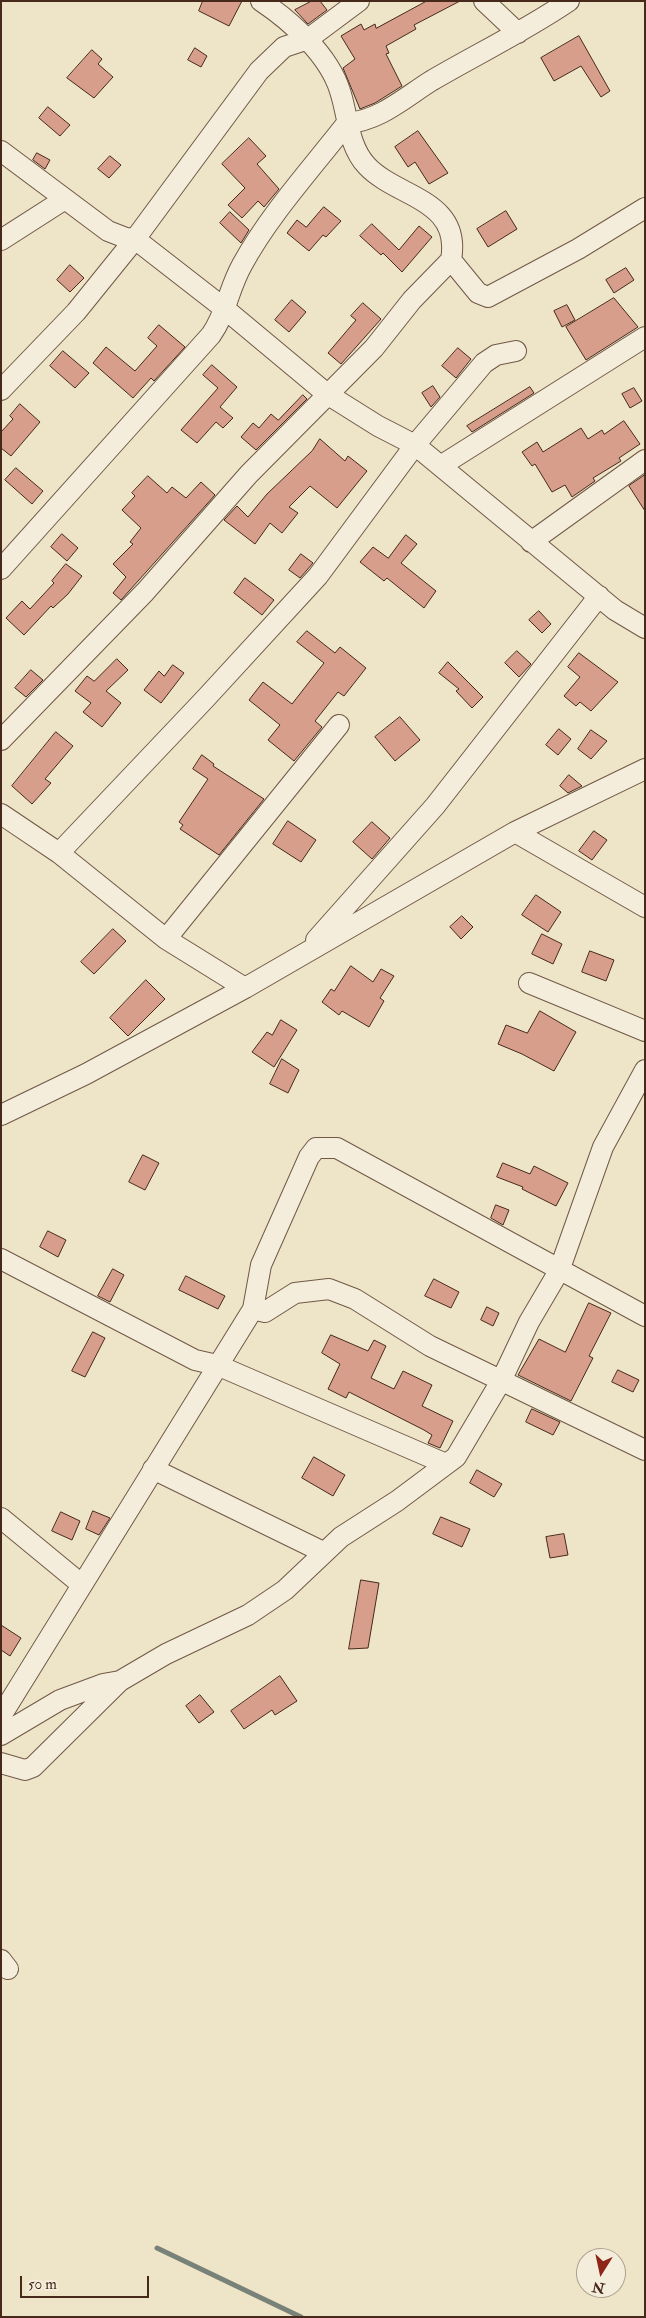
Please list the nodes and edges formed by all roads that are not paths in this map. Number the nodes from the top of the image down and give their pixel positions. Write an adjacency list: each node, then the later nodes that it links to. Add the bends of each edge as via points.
1 (261, 1): 6 (street)
2 (359, 1): 6 (street)
3 (484, 1): 5 (street)
4 (570, 1): 5 (street)
5 (518, 33): 7 (street, via 431,81 385,111 368,120)
6 (308, 39): 7 (street, via 337,82); 11 (street, via 284,47 259,71)
7 (347, 124): 13 (street, via 367,166 441,214 451,236); 14 (street, via 249,253)
8 (1, 152): 9 (street)
9 (65, 199): 11 (street, via 108,231); 12 (street)
10 (645, 208): 13 (street, via 578,249 488,296 478,293)
11 (135, 239): 14 (street); 17 (street, via 76,312)
12 (1, 240)
13 (451, 260): 18 (street, via 412,300 374,348)
14 (224, 309): 18 (street); 23 (street, via 211,335)
15 (645, 337): 21 (street)
16 (516, 351): 19 (street, via 496,355 484,362)
17 (1, 390)
18 (327, 394): 19 (street); 27 (street, via 249,474 145,592)
19 (414, 444): 21 (street); 31 (street, via 318,576)
20 (645, 460): 22 (street)
21 (442, 466): 22 (street)
22 (531, 542): 24 (street)
23 (1, 569)
24 (599, 596): 25 (street, via 615,610); 34 (street, via 435,806)
25 (642, 622)
26 (339, 725): 33 (street)
27 (1, 740)
28 (645, 769): 30 (street)
29 (1, 814): 31 (street)
30 (515, 832): 32 (street); 34 (street)
31 (59, 853): 33 (street)
32 (645, 907)
33 (166, 938): 36 (street)
34 (304, 954): 36 (street)
35 (529, 983): 37 (street)
36 (245, 988): 39 (street, via 86,1074)
37 (645, 1031)
38 (645, 1070): 41 (street, via 603,1147)
39 (1, 1115)
40 (1, 1259): 44 (street, via 195,1360)
41 (560, 1271): 42 (street, via 337,1148 316,1148 309,1157 262,1265); 43 (street); 45 (street, via 529,1322)
42 (253, 1309): 44 (street); 45 (street, via 265,1312 295,1293 329,1289 355,1298 430,1346)
43 (645, 1316)
44 (217, 1365): 47 (street); 48 (street)
45 (501, 1381): 46 (street); 47 (street, via 464,1445)
46 (645, 1450)
47 (446, 1464): 50 (street, via 397,1501 341,1536)
48 (153, 1469): 50 (street); 51 (street)
49 (1, 1518): 51 (street)
50 (323, 1552): 52 (street, via 285,1590 248,1615 166,1654)
51 (81, 1584): 53 (street)
52 (120, 1681): 54 (street, via 102,1684 60,1700); 55 (street, via 33,1767 25,1770)
53 (1, 1716)
54 (1, 1735)
55 (1, 1763)

